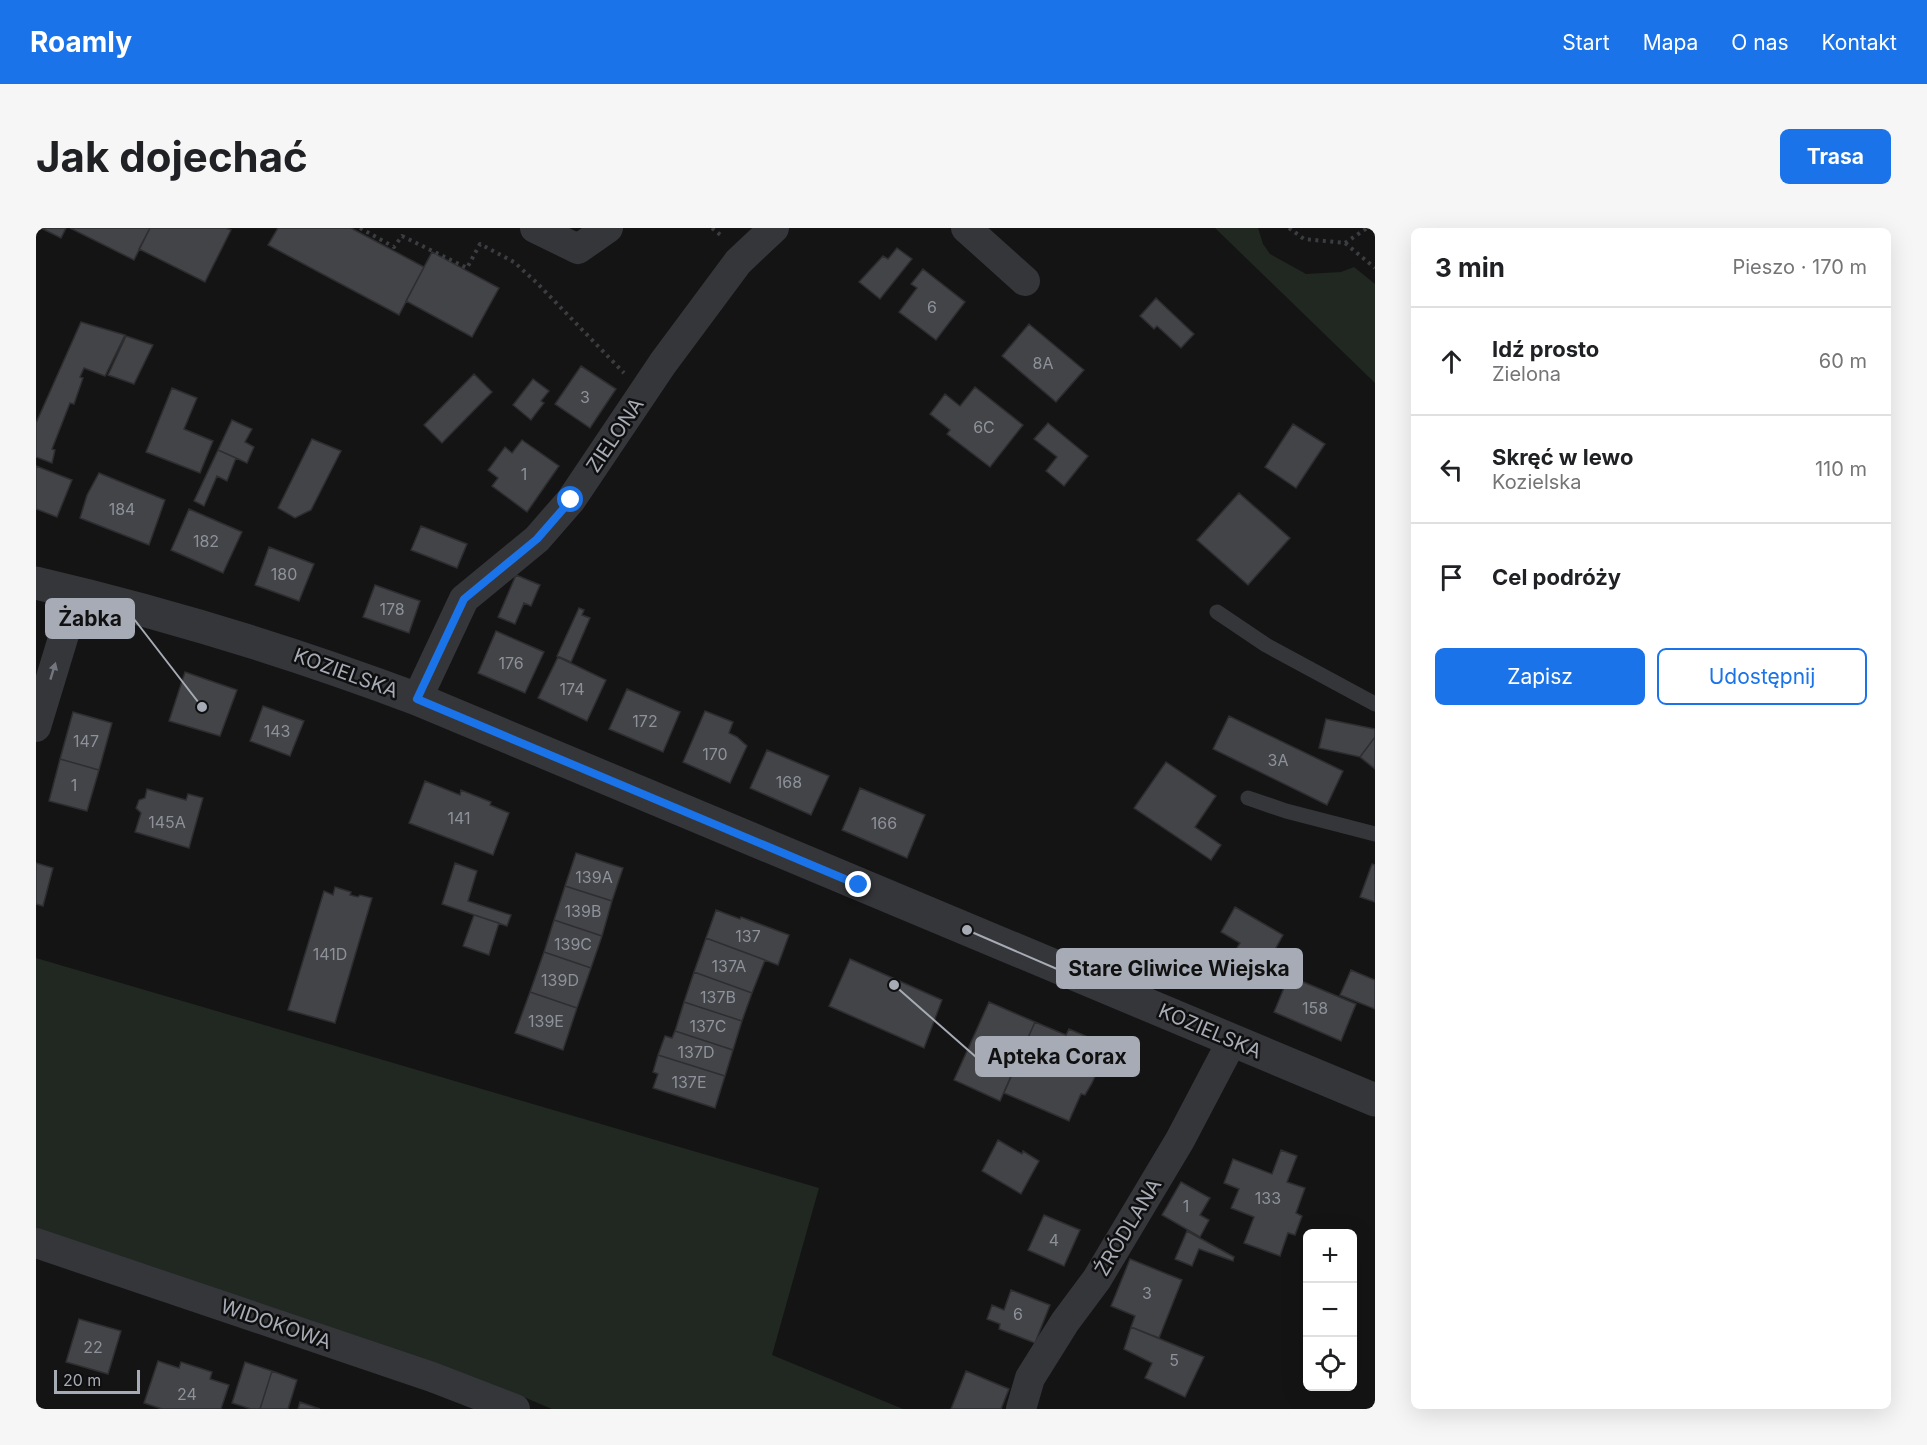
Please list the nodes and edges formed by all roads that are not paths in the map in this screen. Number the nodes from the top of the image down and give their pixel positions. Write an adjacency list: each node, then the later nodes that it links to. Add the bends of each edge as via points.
1 (536, 228): 2 (street, via 578,249)
2 (608, 228)
3 (774, 228): 9 (street, ZIELONA, via 738,262 663,363 571,500 537,539 464,599)
4 (966, 228): 5 (street)
5 (1025, 281)
6 (36, 583): 7 (street, KOZIELSKA)
7 (77, 592): 9 (street, KOZIELSKA, via 252,641); 11 (street, one-way to 7)
8 (1217, 612): 10 (lane, via 1266,645)
9 (417, 699): 14 (street, KOZIELSKA)
10 (1375, 704)
11 (36, 727)
12 (1248, 798): 13 (lane)
13 (1375, 834)
14 (1232, 1041): 15 (street, KOZIELSKA); 18 (street, ŹRÓDLANA, via 1180,1140 1097,1278 1030,1378)
15 (1375, 1101)
16 (36, 1244): 17 (street, WIDOKOWA, via 432,1377)
17 (515, 1409)
18 (1021, 1409)

